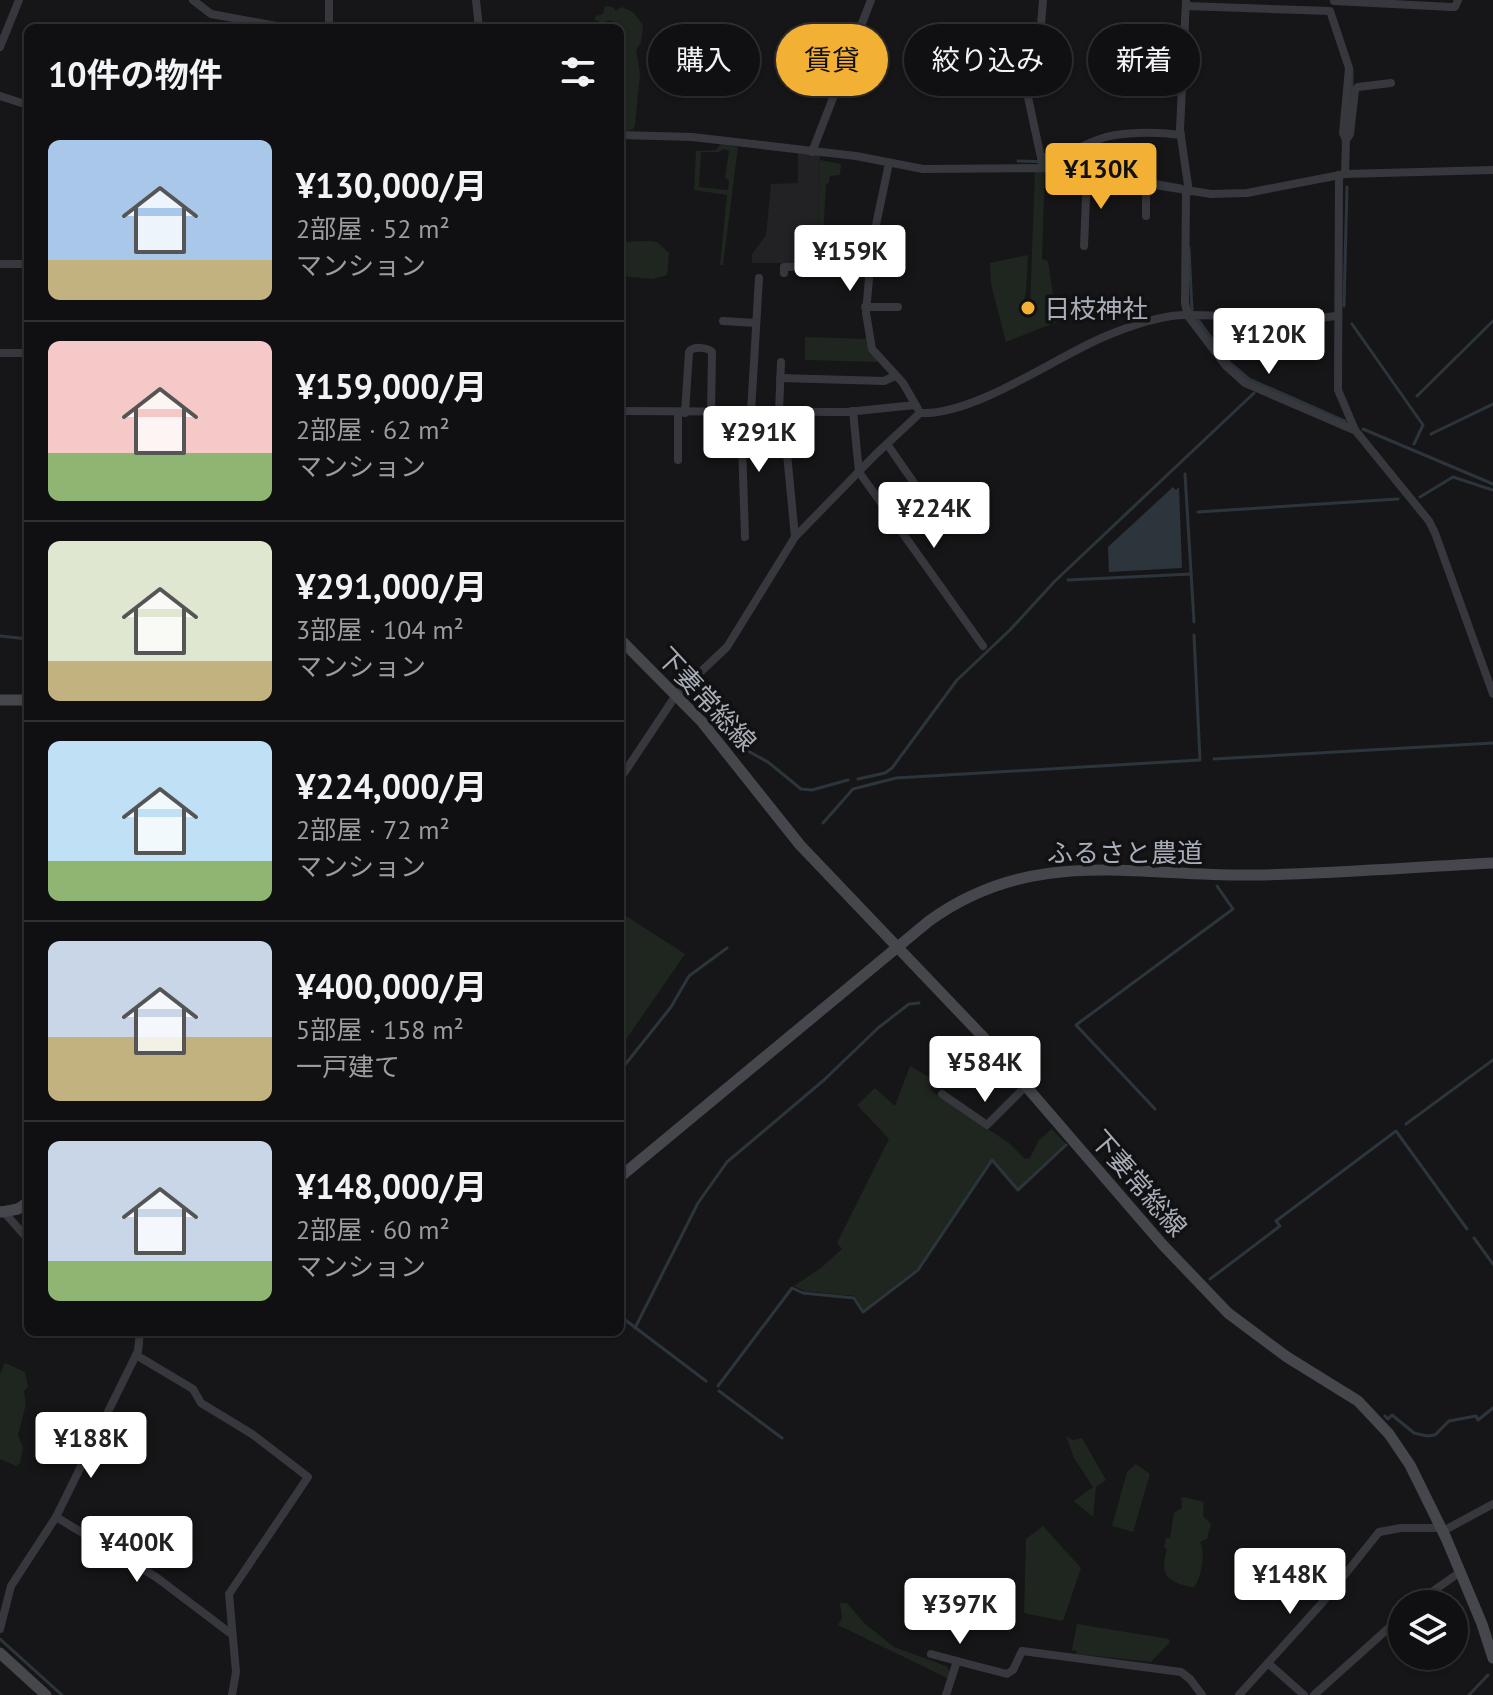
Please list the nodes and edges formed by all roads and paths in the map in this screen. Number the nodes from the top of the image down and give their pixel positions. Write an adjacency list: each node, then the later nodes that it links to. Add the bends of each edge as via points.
1 (19, 0): 13 (street)
2 (193, 0): 10 (street, via 211,14)
3 (329, 0): 11 (street)
4 (476, 0): 12 (street)
5 (871, 0): 20 (street)
6 (1043, 0): 21 (street, via 1040,37 1023,74)
7 (1458, 0): 9 (street, via 1455,7)
8 (1186, 3): 9 (street); 18 (street)
9 (1332, 4): 19 (street, via 1349,68)
10 (265, 24)
11 (329, 24)
12 (479, 24)
13 (0, 47)
14 (1391, 83): 19 (street, via 1355,90)
15 (0, 96): 16 (street)
16 (24, 104)
17 (624, 135): 20 (street, via 693,137)
18 (1181, 135): 21 (street, via 1106,137); 27 (street)
19 (1346, 140): 25 (street)
20 (812, 152): 22 (street)
21 (1043, 162): 22 (street, via 946,170); 24 (street)
22 (889, 163): 32 (street)
23 (1493, 170): 25 (street)
24 (1087, 174): 26 (street); 29 (street)
25 (1342, 175): 27 (street, via 1241,194); 38 (street)
26 (1146, 184): 27 (street); 28 (street)
27 (1187, 192): 37 (street)
28 (1146, 216)
29 (1084, 246)
30 (0, 264): 31 (street)
31 (24, 264)
32 (869, 266): 33 (street, via 784,267); 35 (street)
33 (784, 273)
34 (759, 278): 40 (street)
35 (865, 307): 36 (street); 44 (street, via 872,349)
36 (898, 307)
37 (1188, 316): 38 (street); 46 (street, via 1128,327 969,404 940,413); 53 (street, via 1245,383)
38 (1336, 316): 53 (street, via 1338,390)
39 (723, 321): 40 (street)
40 (756, 323): 49 (street)
41 (0, 353): 42 (street)
42 (24, 353)
43 (781, 362): 45 (street)
44 (895, 376): 45 (street, via 884,381); 46 (street)
45 (780, 378): 50 (street)
46 (918, 409): 48 (street); 54 (street)
47 (624, 411): 51 (street)
48 (853, 411): 50 (street); 56 (street)
49 (746, 412): 50 (street); 52 (street); 58 (street)
50 (781, 412): 59 (street)
51 (682, 413): 52 (street); 52 (street, via 689,352 694,348 712,352); 55 (street)
52 (711, 413)
53 (1355, 430): 62 (street, via 1429,521)
54 (887, 444): 56 (street); 57 (street)
55 (678, 460)
56 (859, 472): 59 (street); 61 (street)
57 (921, 493)
58 (745, 537)
59 (795, 537): 63 (street, via 727,647)
60 (624, 643): 63 (main road, 下妻常総線)
61 (983, 646)
62 (1493, 694)
63 (676, 695): 66 (street); 68 (main road, 下妻常総線, via 737,762 783,825)
64 (0, 700): 65 (main road)
65 (24, 700)
66 (624, 773)
67 (1493, 863): 68 (main road, ふるさと農道, via 1252,876 1044,872 967,897)
68 (897, 947): 69 (main road, 下妻常総線); 71 (main road, ふるさと農道)
69 (1026, 1086): 70 (street, via 987,1125); 79 (main road, 下妻常総線, via 1228,1313 1358,1401 1380,1422 1403,1453)
70 (942, 1094)
71 (624, 1174)
72 (24, 1205): 73 (main road)
73 (1, 1210): 74 (street)
74 (24, 1235)
75 (139, 1336): 76 (street)
76 (136, 1355): 78 (street); 84 (street, via 193,1389 201,1403 308,1477 229,1594)
77 (1493, 1504): 79 (street)
78 (56, 1517): 82 (street, via 11,1586); 84 (street, via 156,1577)
79 (1442, 1530): 80 (main road, 下妻常総線); 89 (street, via 1379,1532)
80 (1460, 1572): 81 (street); 87 (main road, 下妻常総線)
81 (1435, 1590)
82 (0, 1629)
83 (1388, 1629): 96 (street)
84 (230, 1633): 91 (street, via 236,1672)
85 (0, 1653): 90 (main road)
86 (931, 1654): 88 (street)
87 (1493, 1658)
88 (957, 1661): 92 (street); 93 (street, via 1007,1674 1022,1651 1141,1665 1181,1672)
89 (1268, 1663): 94 (street); 95 (street)
90 (46, 1695)
91 (232, 1695)
92 (946, 1695)
93 (1202, 1695)
94 (1239, 1695)
95 (1304, 1695)
96 (1314, 1695)

